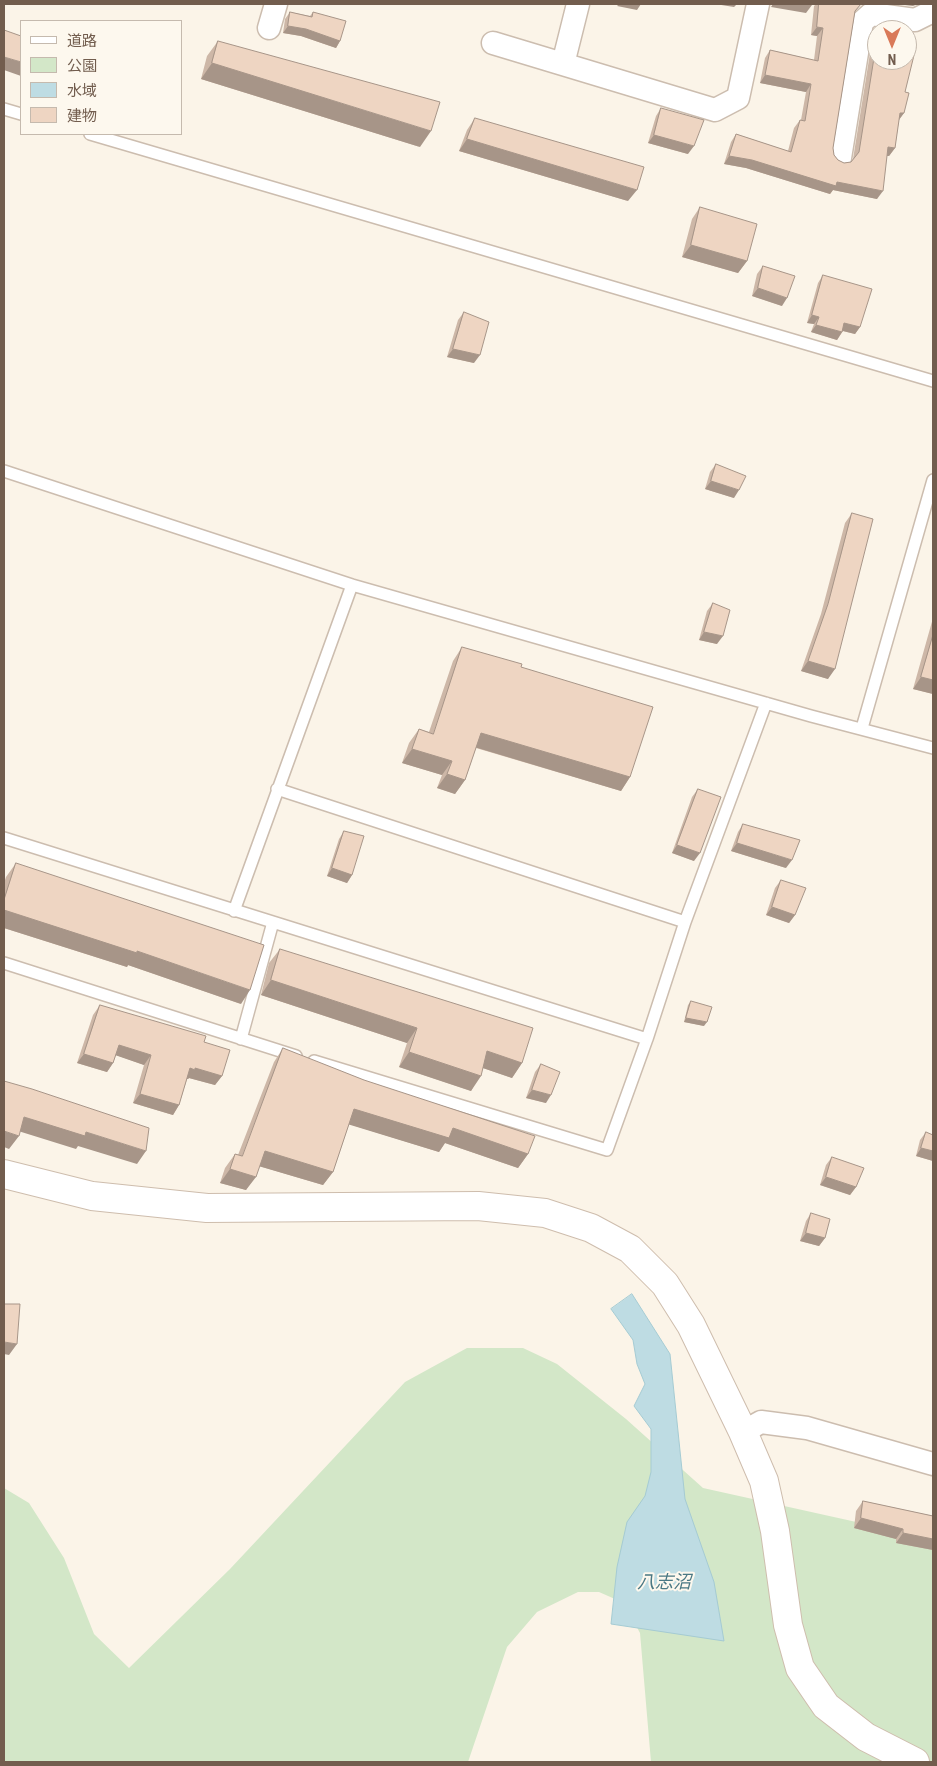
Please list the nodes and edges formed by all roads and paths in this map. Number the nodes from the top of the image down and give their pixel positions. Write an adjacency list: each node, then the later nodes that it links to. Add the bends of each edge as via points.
1 (276, 4): 5 (street)
2 (578, 4): 7 (street)
3 (758, 4): 7 (street, via 738,98 715,110)
4 (932, 4): 11 (street, via 931,12 915,20 871,14 862,22)
5 (269, 28)
6 (493, 43): 7 (street)
7 (563, 64)
8 (4, 108): 9 (lane)
9 (20, 114)
10 (93, 135): 12 (lane)
11 (840, 158)
12 (933, 381)
13 (4, 471): 15 (lane)
14 (933, 480): 17 (lane)
15 (352, 585): 16 (lane); 19 (lane)
16 (766, 703): 17 (lane); 23 (lane)
17 (862, 728): 18 (lane)
18 (933, 748)
19 (277, 789): 21 (lane); 23 (lane)
20 (4, 838): 21 (lane)
21 (234, 911): 22 (lane)
22 (273, 922): 25 (lane); 26 (lane)
23 (685, 922): 26 (lane)
24 (4, 963): 25 (lane)
25 (241, 1039): 26 (lane, via 607,1150)
26 (647, 1039)
27 (4, 1174): 28 (street, via 92,1196 207,1208 478,1206 545,1213 591,1228 630,1249 665,1284 691,1325)
28 (743, 1432): 29 (street, via 761,1422 807,1428); 30 (street, via 764,1481 775,1531 788,1625 800,1668 826,1706 866,1737)
29 (933, 1464)
30 (915, 1762)

